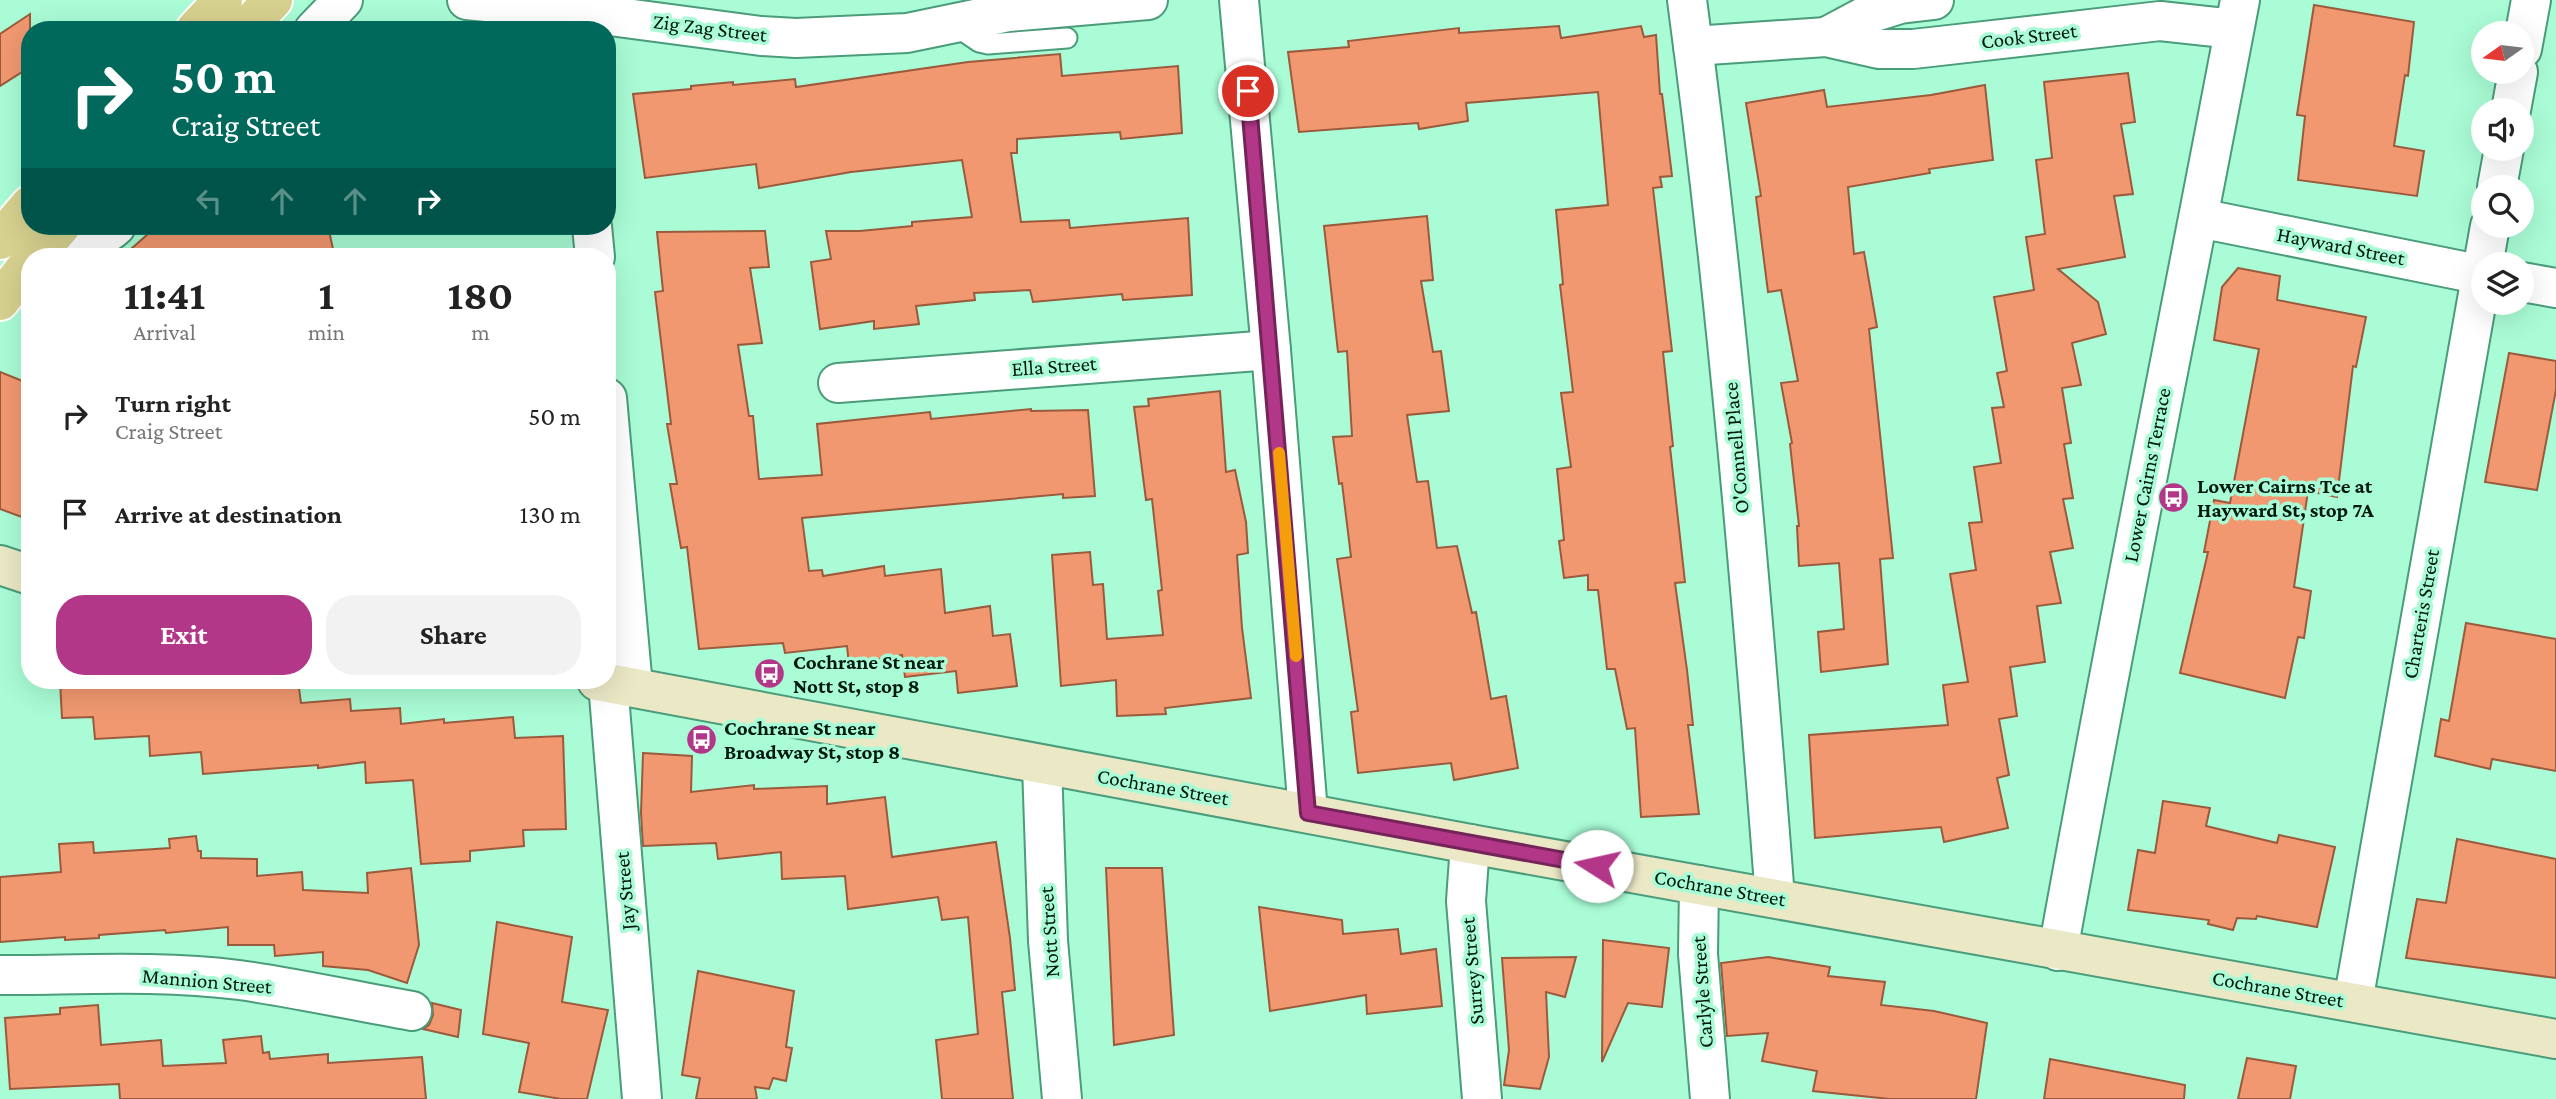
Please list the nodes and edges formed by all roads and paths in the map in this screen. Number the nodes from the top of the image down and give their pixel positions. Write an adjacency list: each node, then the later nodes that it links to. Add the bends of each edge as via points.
1 (223, 0): 12 (main road)
2 (273, 0): 13 (main road)
3 (343, 0): 14 (street)
4 (467, 0): 11 (street, Zig Zag Street)
5 (1148, 0): 17 (street, Zig Zag Street, via 1009,12)
6 (1239, 0): 32 (street)
7 (1687, 0): 20 (street, O'Connell Place)
8 (1934, 0): 18 (street, Cook Street, via 1871,13)
9 (2531, 0): 15 (street)
10 (2237, 14): 18 (street, Cook Street, via 1913,49 1879,49); 22 (street, Lower Cairns Terrace)
11 (573, 20)
12 (203, 21)
13 (253, 21)
14 (323, 21)
15 (2527, 21)
16 (616, 24): 17 (street, Zig Zag Street, via 796,38 907,33)
17 (952, 24): 19 (lane, via 988,44)
18 (1826, 37): 20 (street, Cook Street)
19 (1067, 38)
20 (1693, 46): 40 (street, O'Connell Place, via 1723,297)
21 (21, 216): 24 (main road)
22 (2199, 218): 26 (street, Hayward Street); 41 (street, Lower Cairns Terrace)
23 (105, 235): 25 (street)
24 (0, 240)
25 (43, 246)
26 (2471, 273)
27 (21, 274): 30 (main road)
28 (2534, 284): 29 (street)
29 (2556, 288)
30 (0, 301)
31 (2475, 315): 43 (street, Charteris Street)
32 (1271, 350): 33 (street, Ella Street); 37 (street)
33 (838, 383)
34 (616, 685): 36 (street, Cochrane Street)
35 (612, 689): 46 (street, Jay Street)
36 (1042, 765): 37 (street, Cochrane Street); 47 (street, Nott Street, via 1048,942)
37 (1308, 813): 38 (street, Cochrane Street)
38 (1469, 844): 39 (street, Cochrane Street); 48 (street, Surrey Street, via 1466,901)
39 (1699, 885): 40 (street, Cochrane Street); 49 (street, Carlyle Street, via 1698,954)
40 (1775, 898): 41 (street, Cochrane Street)
41 (2058, 951): 43 (street, Cochrane Street)
42 (0, 975): 44 (street, Mannion Street, via 239,980)
43 (2353, 1002): 45 (street, Cochrane Street)
44 (412, 1011)
45 (2556, 1039)
46 (642, 1099)
47 (1062, 1099)
48 (1482, 1099)
49 (1710, 1099)

